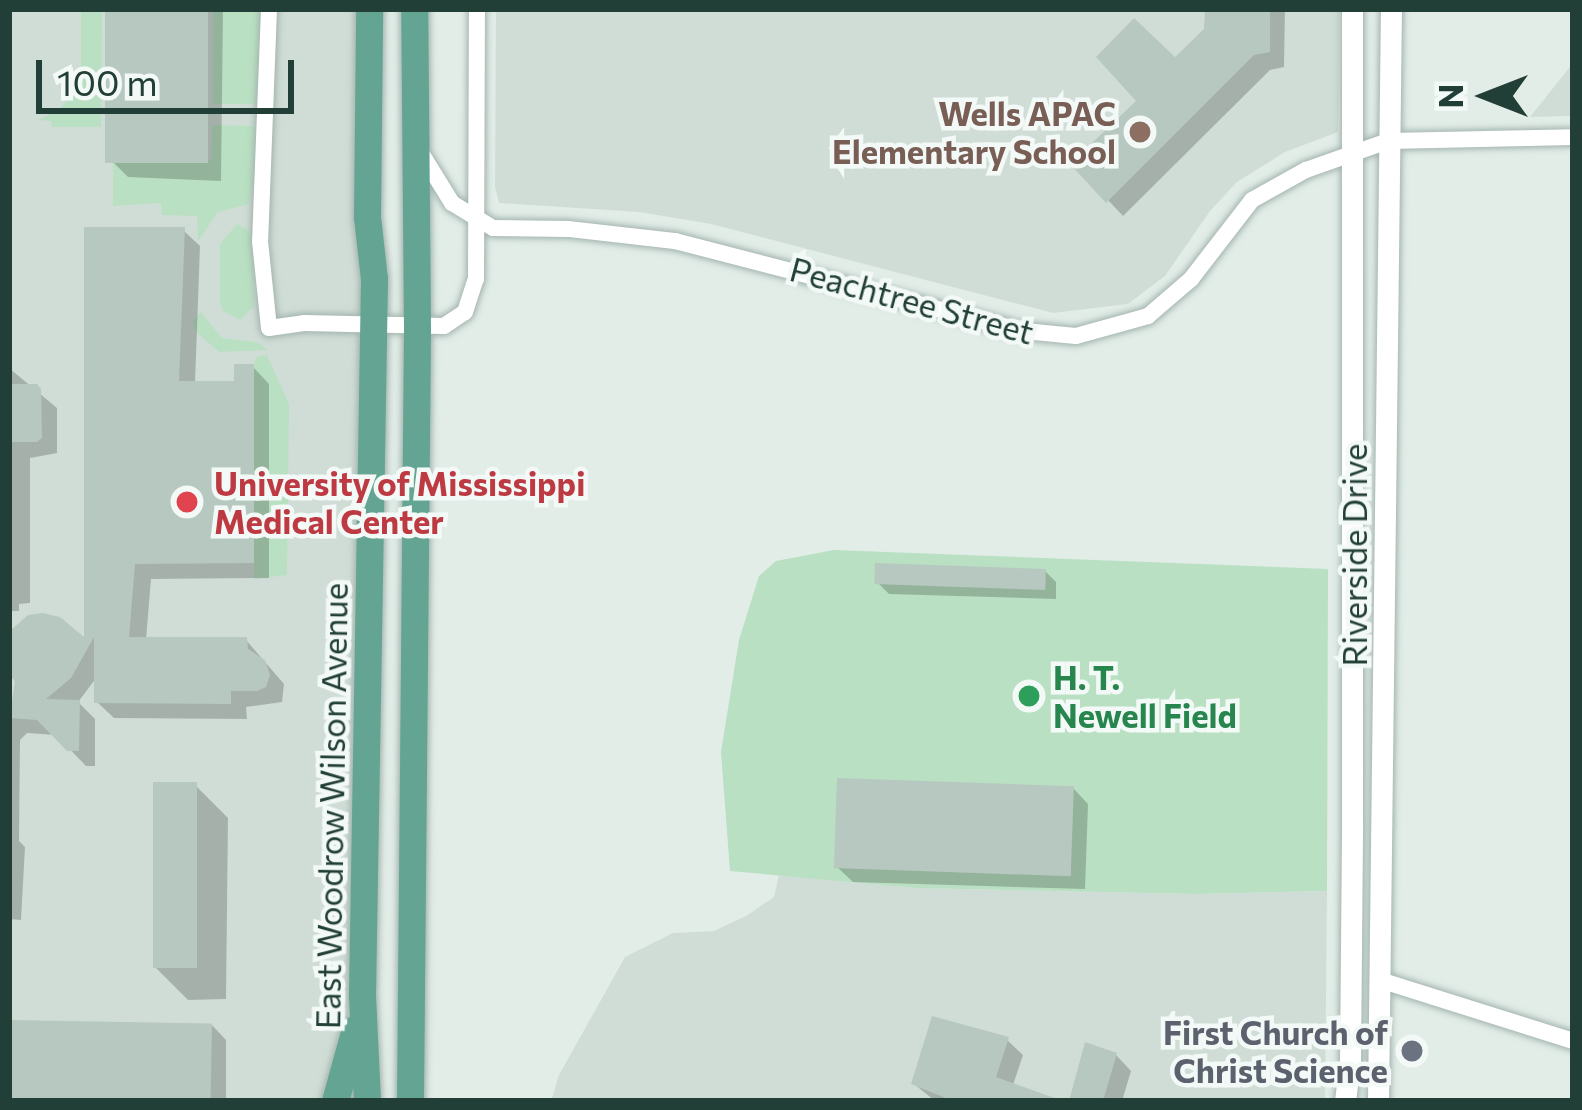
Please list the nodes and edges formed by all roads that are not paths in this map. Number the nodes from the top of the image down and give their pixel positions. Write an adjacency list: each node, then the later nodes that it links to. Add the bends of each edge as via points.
1 (268, 9): 12 (street, via 260,241 268,328)
2 (369, 9): 12 (main road, East Woodrow Wilson Avenue)
3 (414, 9): 9 (main road)
4 (477, 9): 11 (street)
5 (1352, 9): 10 (street, Riverside Drive)
6 (1391, 9): 8 (street, Riverside Drive)
7 (1573, 136): 8 (street, Peachtree Street)
8 (1388, 141): 10 (street, Peachtree Street); 14 (street, Riverside Drive)
9 (414, 142): 11 (street, via 452,202); 13 (main road)
10 (1355, 153): 11 (street, Peachtree Street, via 1252,200 1191,279 1148,316 1076,336 1024,331 675,241 493,228); 22 (street, Riverside Drive)
11 (476, 219): 13 (street, via 476,279 465,312 444,326)
12 (373, 328): 13 (street); 15 (main road, East Woodrow Wilson Avenue)
13 (417, 328): 17 (main road)
14 (1383, 981): 16 (street); 23 (street, Riverside Drive)
15 (362, 995): 18 (main road); 19 (main road, East Woodrow Wilson Avenue)
16 (1573, 1041)
17 (411, 1054): 20 (main road); 21 (main road)
18 (334, 1101)
19 (367, 1101)
20 (410, 1101)
21 (420, 1101)
22 (1345, 1101)
23 (1378, 1101)

